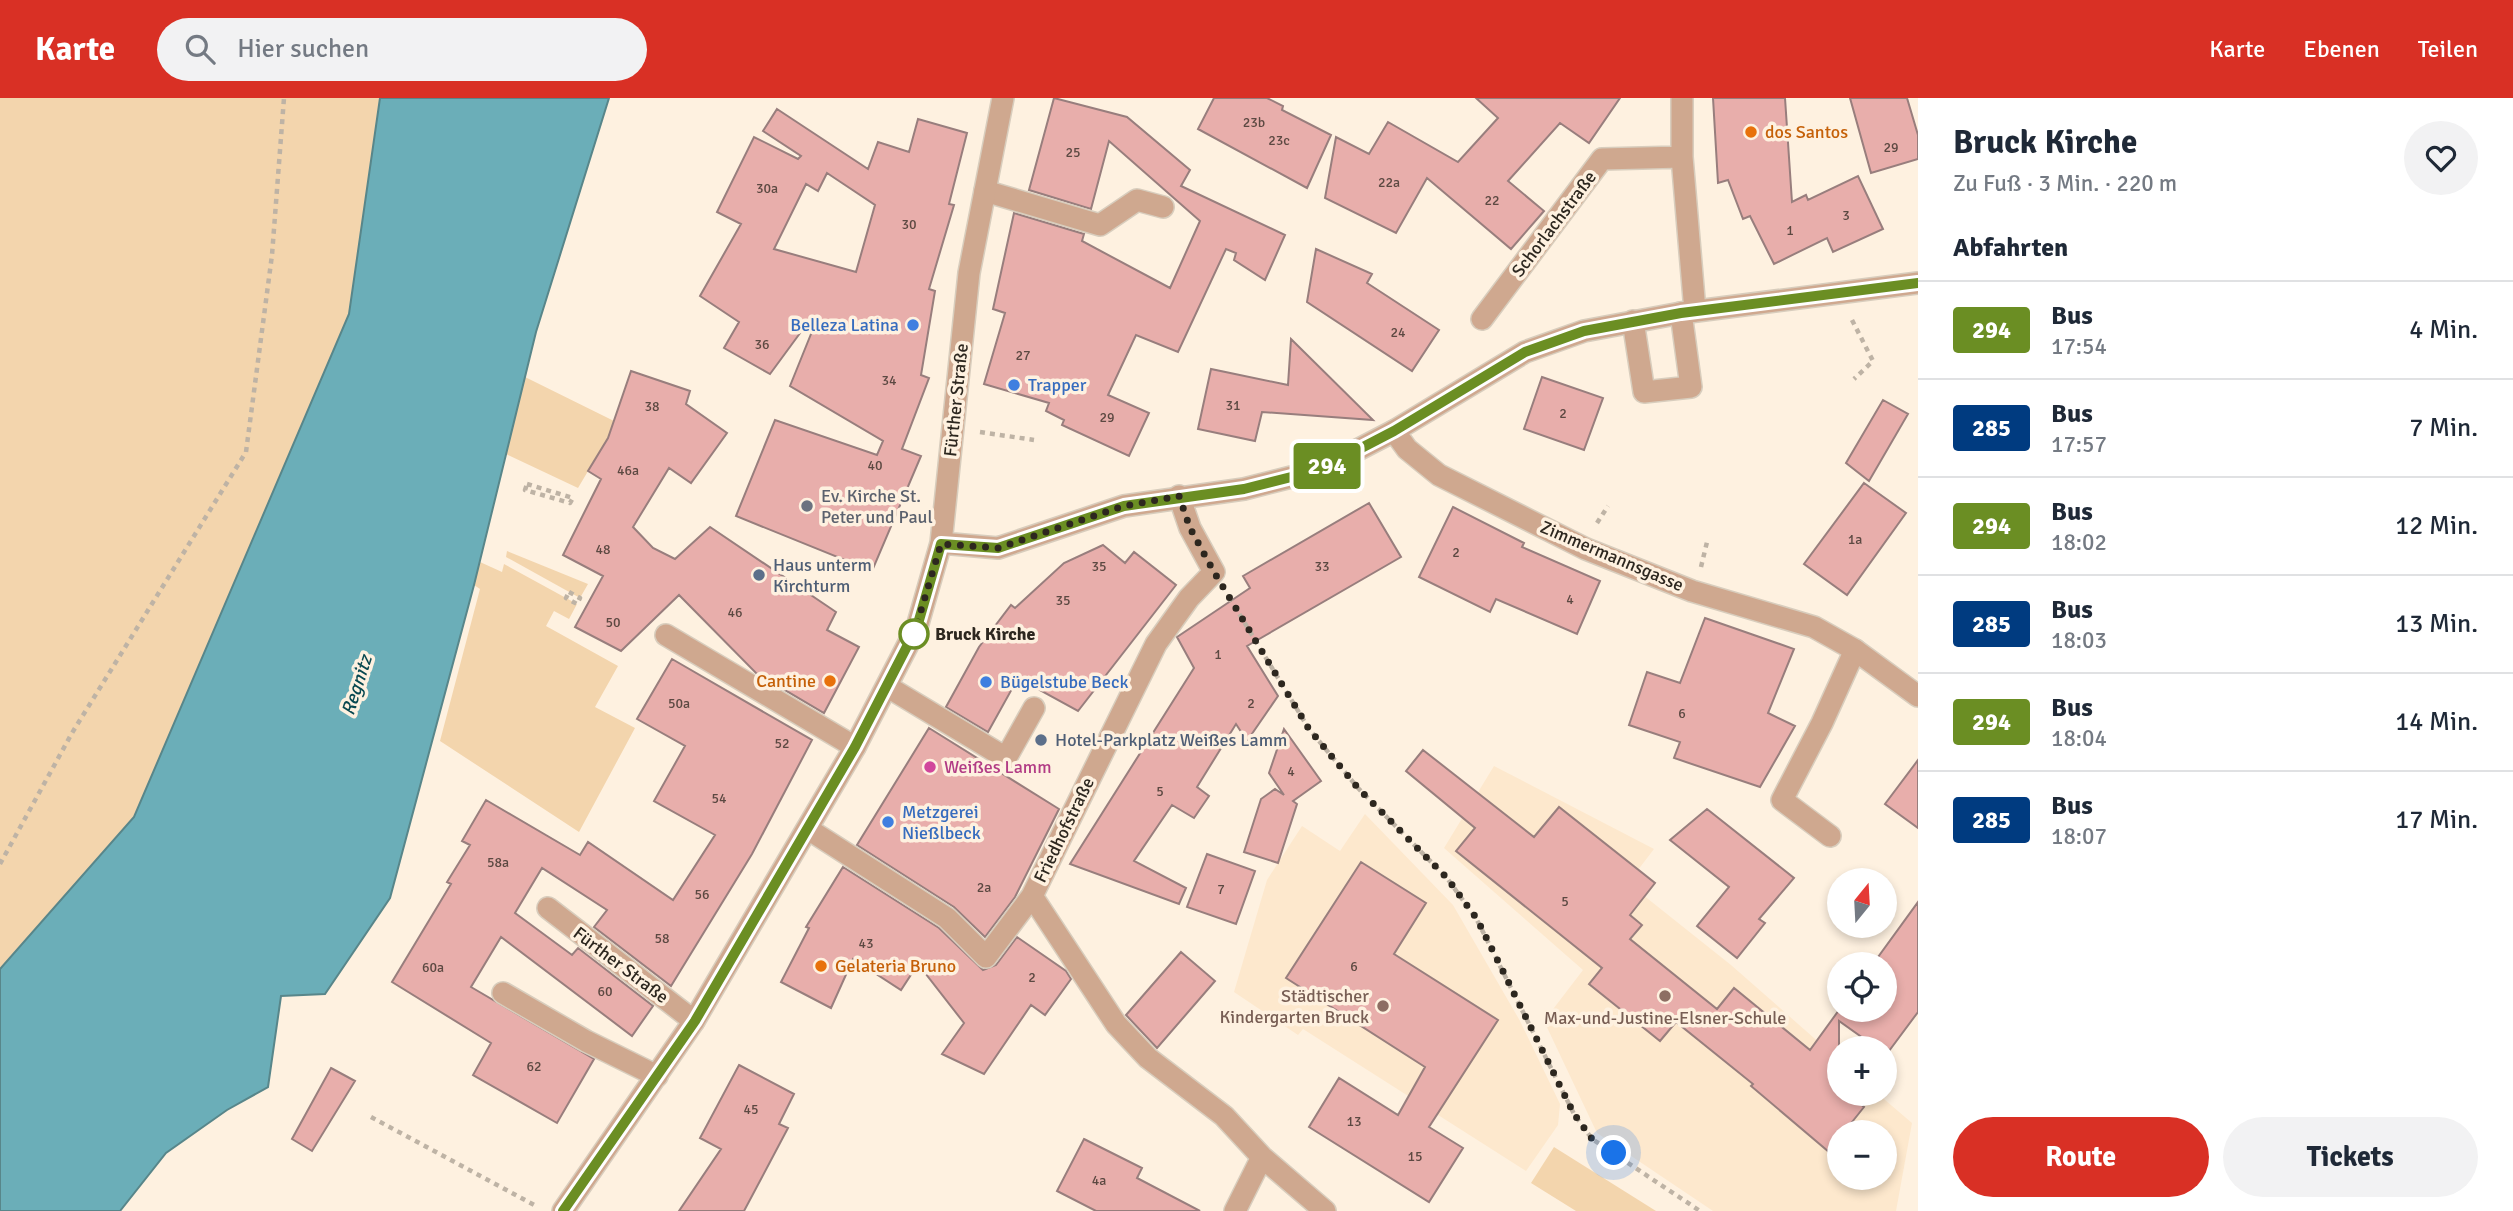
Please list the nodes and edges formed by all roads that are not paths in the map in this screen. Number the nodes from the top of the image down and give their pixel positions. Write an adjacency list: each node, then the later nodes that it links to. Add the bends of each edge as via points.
1 (1003, 98): 4 (street, Fürther Straße)
2 (1682, 98): 3 (street)
3 (1682, 157): 7 (street); 8 (street, Schorlachstraße, via 1602,159)
4 (985, 191): 5 (street, via 1100,225 1137,200); 12 (street, Fürther Straße, via 969,273)
5 (1163, 208)
6 (1918, 283): 7 (street)
7 (1688, 312): 9 (street); 9 (street, via 1691,387 1644,392)
8 (1482, 319)
9 (1633, 321): 10 (street, via 1555,339 1525,352)
10 (1394, 431): 11 (street, via 1319,470 1283,481); 14 (street, Zimmermannsgasse, via 1407,449 1439,475 1586,549 1692,590 1814,626)
11 (1179, 496): 12 (street, via 1124,506 998,548); 21 (street, Friedhofstraße, via 1214,572 1156,644)
12 (941, 544): 15 (street, Fürther Straße, via 917,627)
13 (666, 635): 18 (street)
14 (1855, 650): 16 (street, Zimmermannsgasse); 20 (street, via 1782,800)
15 (888, 687): 17 (street, via 1006,758); 18 (street, Fürther Straße)
16 (1918, 696)
17 (1034, 708)
18 (855, 747): 19 (street, Fürther Straße)
19 (808, 829): 21 (street, via 947,918 986,957); 24 (street, Fürther Straße)
20 (1830, 836)
21 (1032, 895): 26 (street, Friedhofstraße, via 1116,1024 1148,1058 1224,1116)
22 (548, 908): 24 (street, Fürther Straße)
23 (503, 993): 25 (street)
24 (695, 1021): 25 (street, Fürther Straße)
25 (657, 1076): 27 (street, Fürther Straße)
26 (1262, 1157): 28 (street); 29 (street, Friedhofstraße)
27 (563, 1211)
28 (1234, 1211)
29 (1325, 1211)

